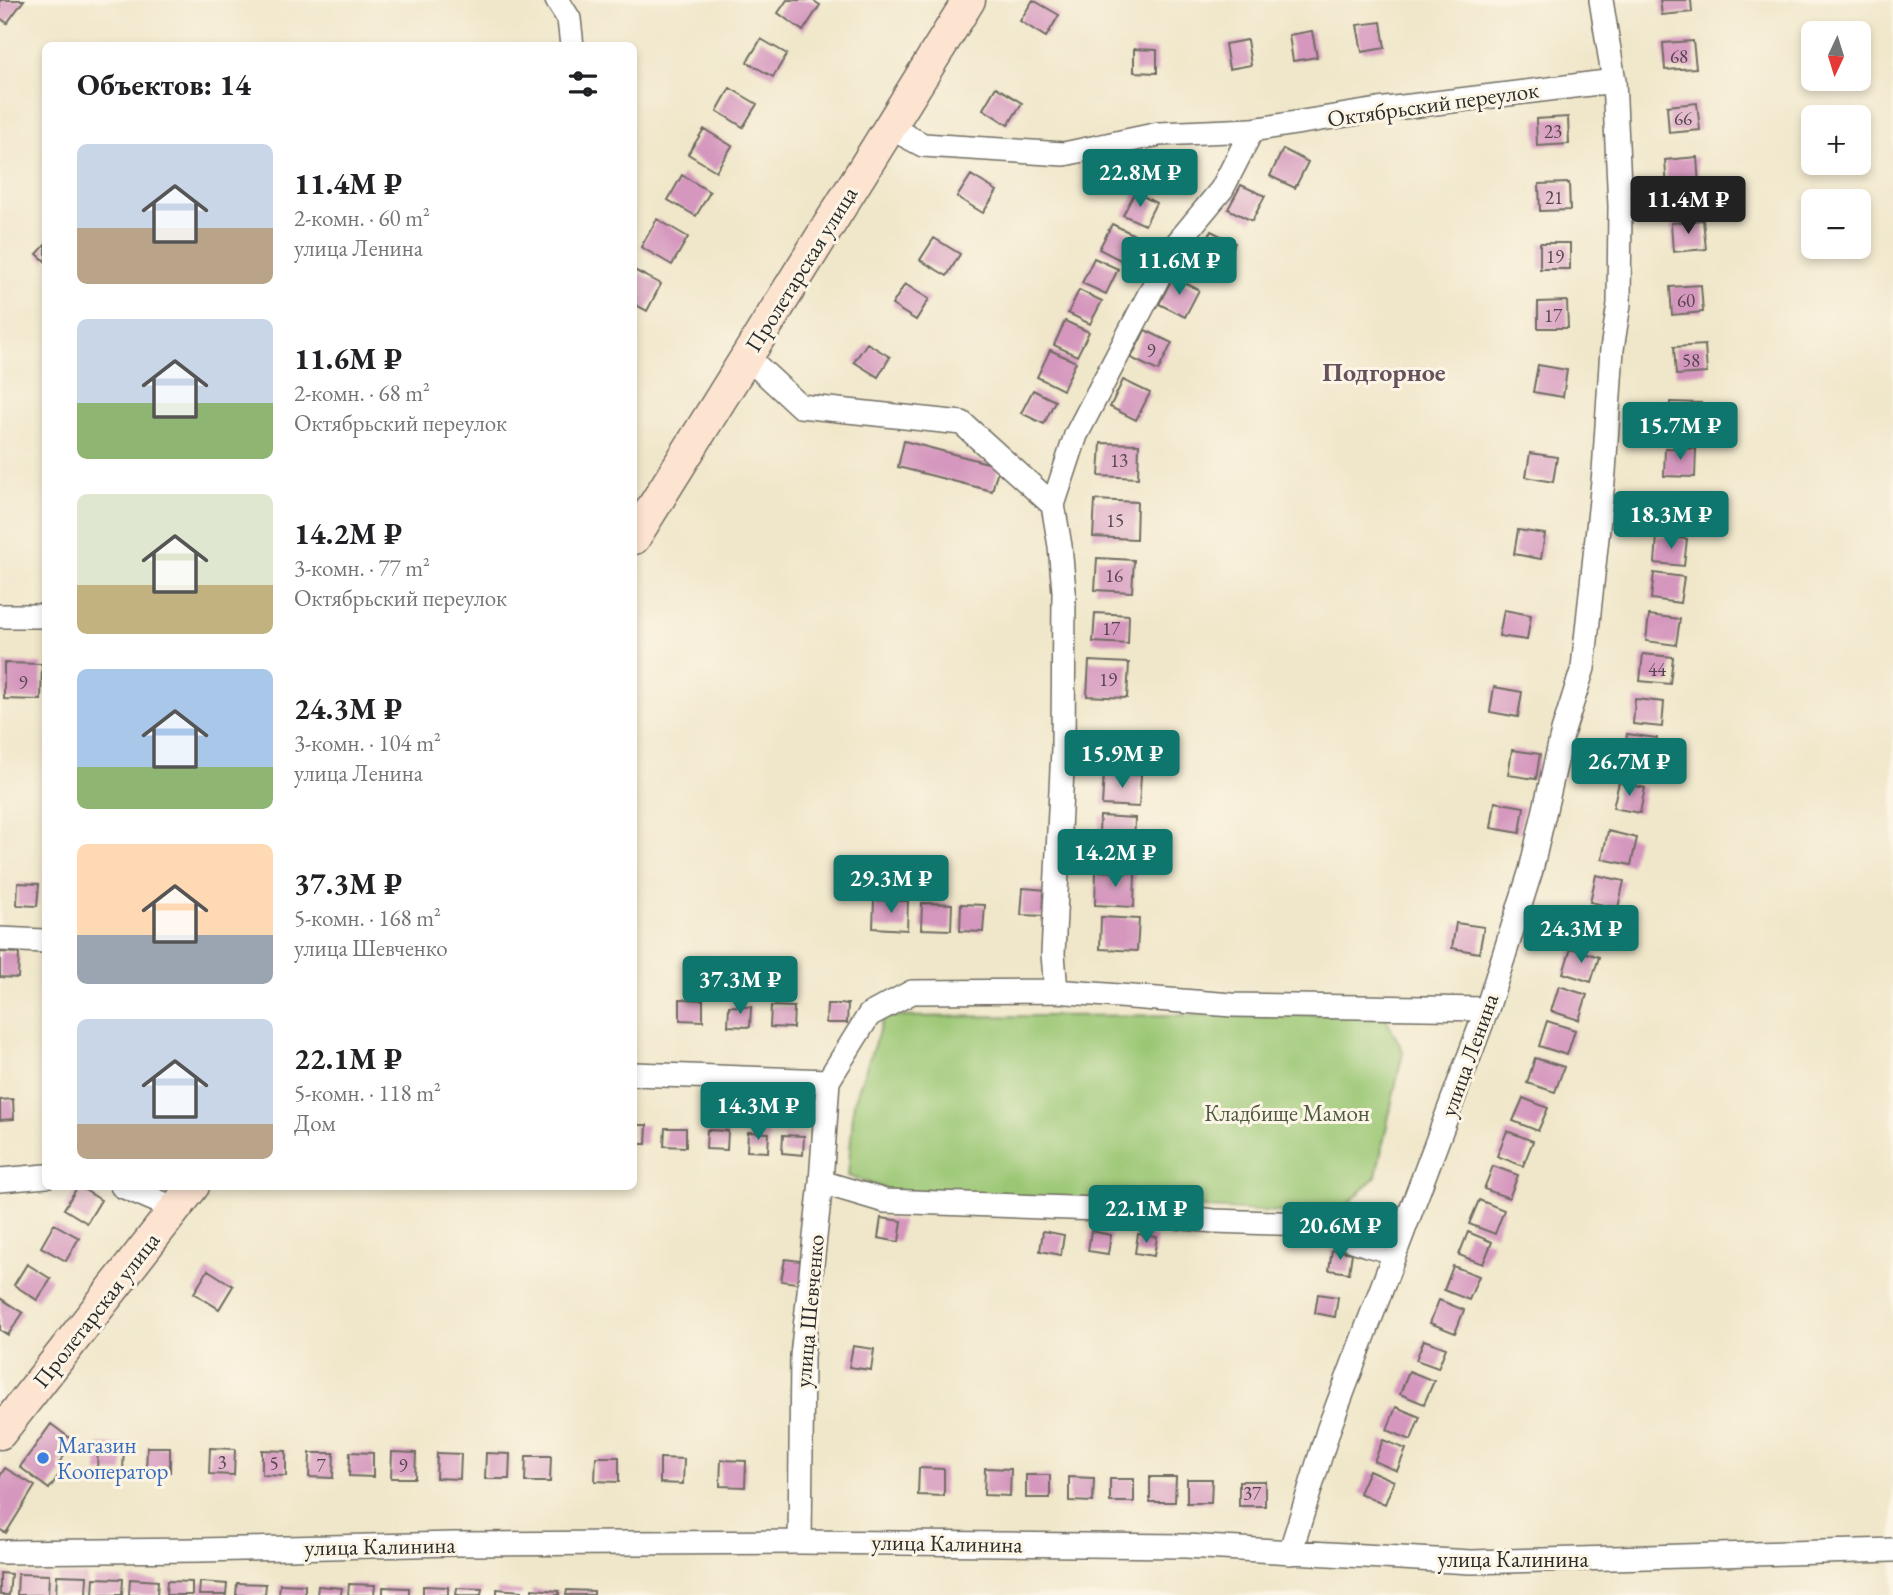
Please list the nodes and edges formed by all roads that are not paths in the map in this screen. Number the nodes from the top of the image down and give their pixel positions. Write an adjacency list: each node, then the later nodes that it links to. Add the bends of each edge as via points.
1 (557, 0): 4 (street, via 569,19)
2 (969, 0): 6 (street, Пролетарская улица)
3 (1601, 0): 5 (street, улица Ленина)
4 (572, 42)
5 (1614, 82): 7 (street, Октябрьский переулок); 16 (street, улица Ленина, via 1619,304 1583,668 1563,731 1531,870)
6 (890, 127): 7 (street, Октябрьский переулок, via 923,145 1064,154 1159,134); 8 (street, Пролетарская улица)
7 (1252, 130): 9 (street, via 1222,189 1174,247 1076,435)
8 (746, 356): 9 (street, via 800,407 962,423); 10 (street, Пролетарская улица)
9 (1053, 505): 15 (street, via 1064,605 1063,749 1053,954)
10 (637, 533)
11 (0, 615): 12 (street)
12 (42, 616)
13 (0, 939): 14 (street)
14 (42, 941)
15 (1056, 991): 16 (street, улица Шевченко, via 1231,1005); 18 (street, улица Шевченко, via 912,992 870,1015)
16 (1487, 1009): 24 (street, улица Ленина)
17 (637, 1074): 18 (street)
18 (828, 1081): 21 (street, улица Шевченко)
19 (42, 1176): 20 (street)
20 (0, 1180)
21 (821, 1182): 24 (street, via 885,1201 1097,1209 1214,1222 1306,1224); 26 (street, улица Шевченко, via 802,1356)
22 (133, 1190): 23 (street)
23 (184, 1198): 25 (street, Пролетарская улица)
24 (1395, 1252): 29 (street, улица Ленина, via 1329,1428)
25 (0, 1433)
26 (800, 1542): 28 (street, улица Калинина); 29 (street, улица Калинина, via 1186,1546)
27 (1893, 1550): 29 (street, улица Калинина, via 1471,1562)
28 (0, 1552)
29 (1290, 1553)

